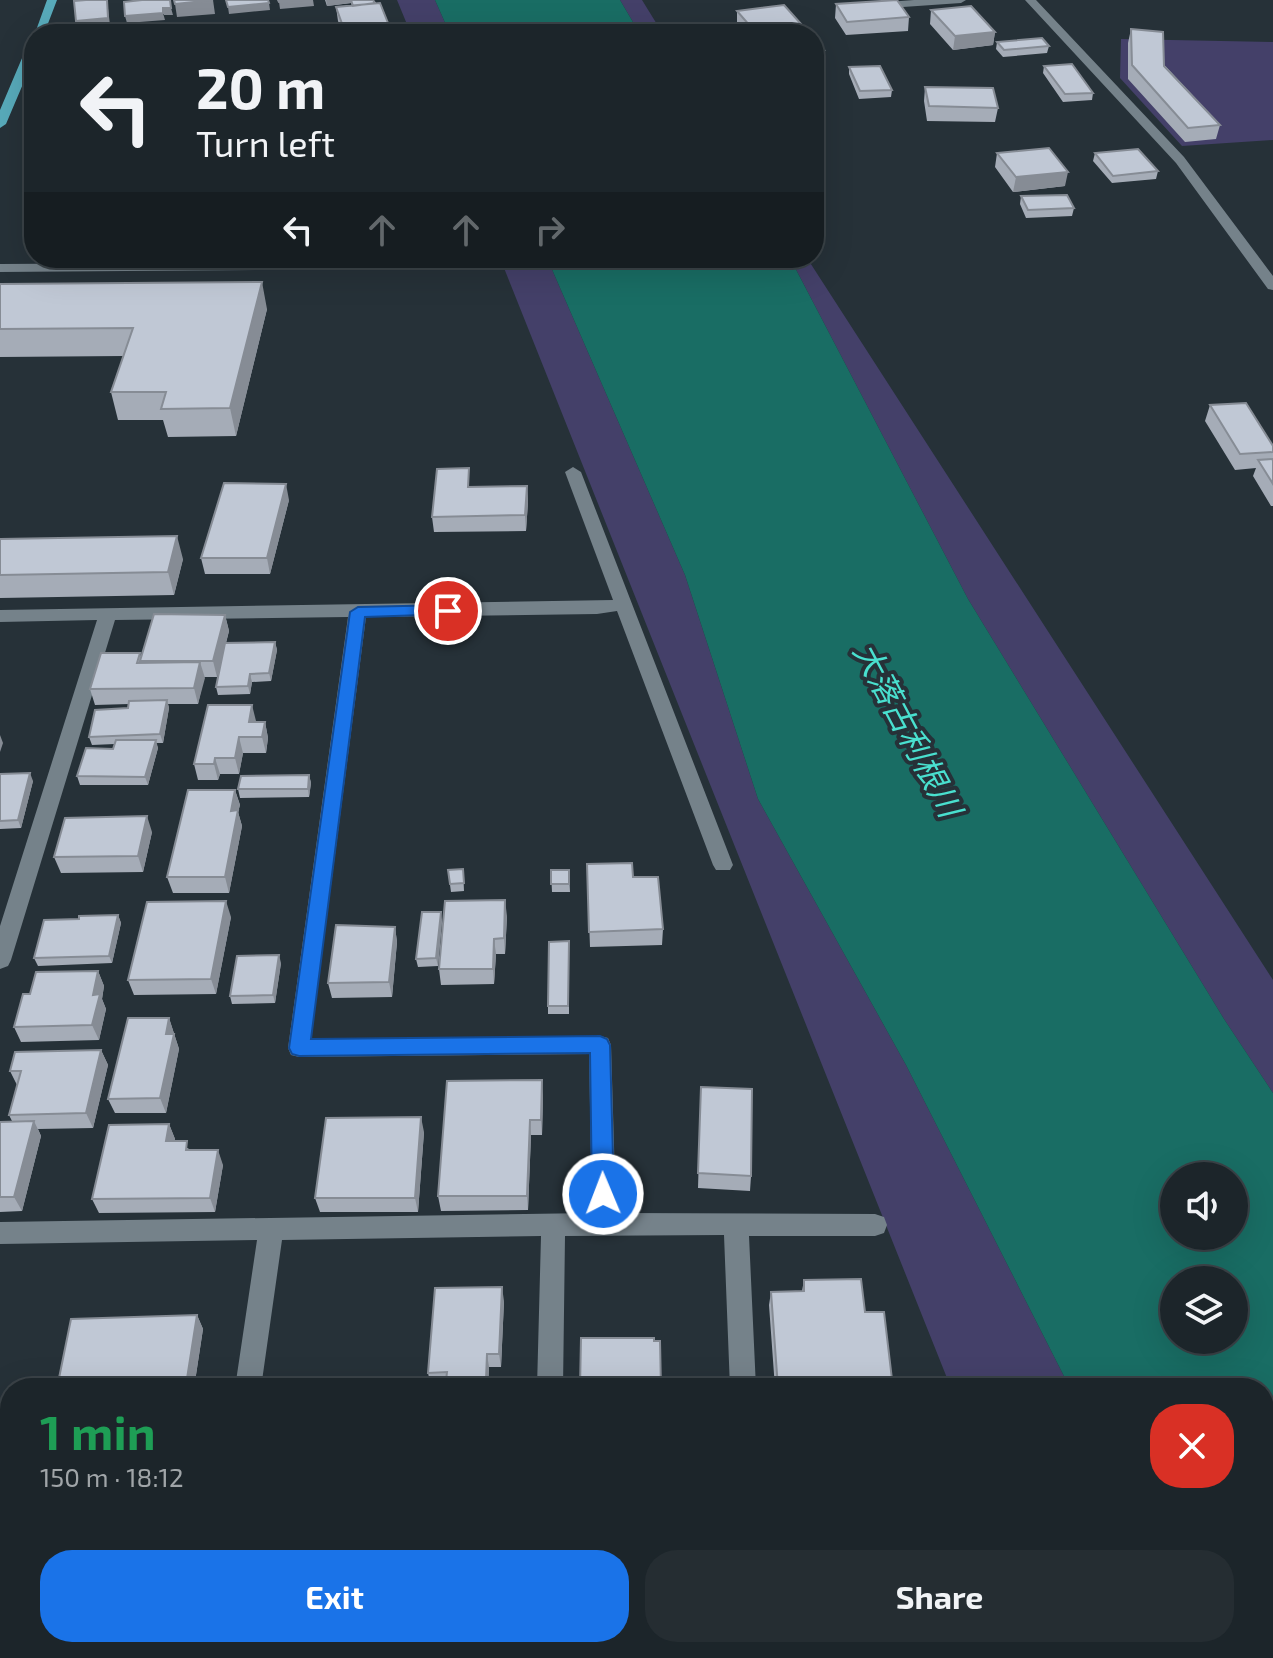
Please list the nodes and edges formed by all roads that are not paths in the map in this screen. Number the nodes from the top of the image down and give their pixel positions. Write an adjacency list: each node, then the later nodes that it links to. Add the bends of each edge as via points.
1 (52, 0): 5 (main road)
2 (961, 0): 4 (street)
3 (1030, 0): 10 (street, via 1180,160)
4 (856, 7)
5 (42, 24)
6 (24, 68): 7 (main road)
7 (0, 124)
8 (0, 268): 9 (street)
9 (24, 268)
10 (1273, 286)
11 (573, 472): 12 (street)
12 (624, 604): 13 (street); 16 (street)
13 (358, 612): 14 (street); 18 (street, via 299,1048 600,1045)
14 (108, 615): 15 (street); 17 (street)
15 (0, 616)
16 (723, 865)
17 (0, 960)
18 (604, 1224): 19 (street); 20 (street)
19 (553, 1225): 22 (street); 25 (street)
20 (736, 1225): 21 (street); 26 (street)
21 (875, 1225)
22 (271, 1230): 23 (street); 24 (street)
23 (0, 1233)
24 (249, 1378)
25 (550, 1378)
26 (743, 1378)

